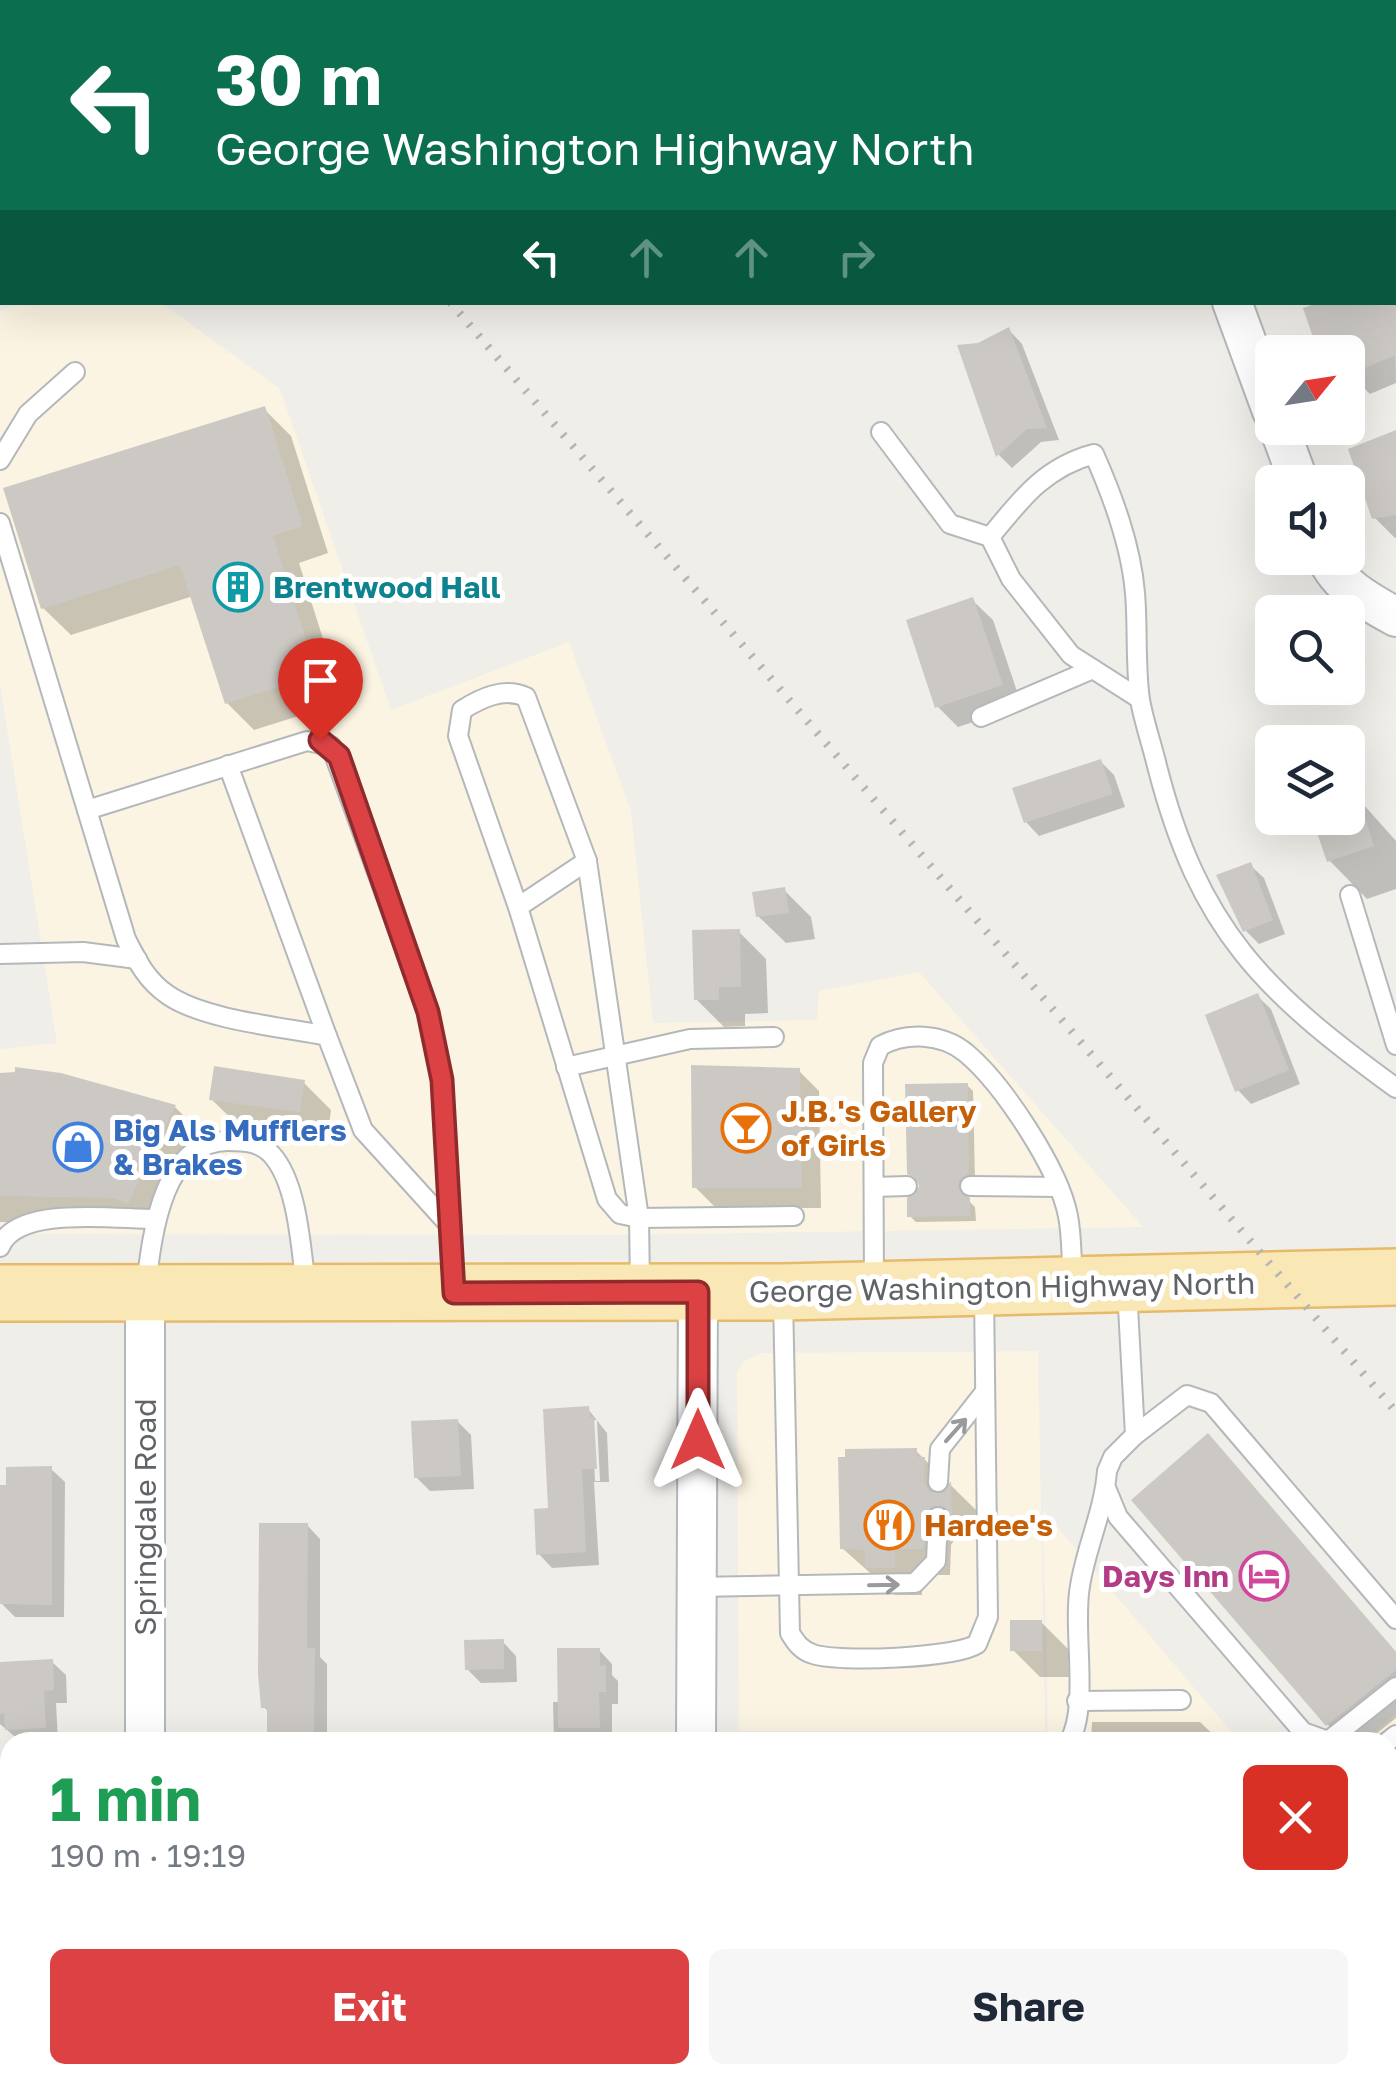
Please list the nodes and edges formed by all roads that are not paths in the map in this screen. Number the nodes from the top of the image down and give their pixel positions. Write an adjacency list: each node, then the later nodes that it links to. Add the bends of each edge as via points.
1 (1233, 305): 2 (street)
2 (1255, 365)
3 (75, 372): 5 (lane, via 28,414)
4 (881, 432): 7 (lane, via 950,524)
5 (0, 460)
6 (0, 524): 14 (lane)
7 (990, 537): 10 (lane, via 1011,580 1071,655); 11 (lane, via 1034,484 1065,462 1094,454 1114,500 1135,589)
8 (1339, 575): 9 (street)
9 (1391, 606)
10 (1093, 669): 11 (lane); 12 (lane)
11 (1140, 700): 25 (lane, via 1170,815 1210,910 1251,966)
12 (981, 717)
13 (228, 765): 14 (lane); 20 (lane); 33 (lane, via 306,740 320,740 339,756 428,1012 442,1080)
14 (87, 810): 19 (lane)
15 (586, 861): 17 (lane); 17 (lane, via 526,698 500,693 462,710 458,736); 23 (lane)
16 (1350, 896): 22 (lane)
17 (518, 907): 24 (lane)
18 (0, 954): 19 (lane, via 82,952)
19 (137, 960): 20 (lane, via 169,996 203,1010)
20 (327, 1036): 33 (lane, via 363,1130)
21 (774, 1037): 23 (lane, via 690,1040)
22 (1396, 1044)
23 (618, 1056): 24 (lane); 31 (lane)
24 (566, 1067): 31 (lane, via 607,1199 620,1214)
25 (1396, 1088)
26 (907, 1186): 28 (lane)
27 (970, 1186): 29 (lane)
28 (874, 1187): 29 (lane, via 874,1063 880,1046 918,1034 964,1051 998,1088); 39 (lane)
29 (1058, 1187): 37 (lane, via 1068,1216)
30 (794, 1216): 31 (lane)
31 (639, 1218): 41 (lane)
32 (154, 1220): 34 (lane, via 37,1219 18,1224); 40 (lane); 44 (lane, via 192,1152 219,1141 258,1144 280,1169 298,1220)
33 (452, 1228): 45 (lane)
34 (0, 1247)
35 (1396, 1277): 36 (main road, George Washington Highway North)
36 (1127, 1285): 37 (main road, George Washington Highway North); 48 (lane)
37 (1074, 1287): 38 (main road, George Washington Highway North)
38 (984, 1289): 39 (main road, George Washington Highway North); 47 (lane)
39 (874, 1290): 43 (main road, George Washington Highway North)
40 (145, 1292): 44 (main road, George Washington Highway North); 46 (main road, George Washington Highway North); 58 (street, Springdale Road)
41 (640, 1292): 42 (main road, George Washington Highway North); 45 (main road, George Washington Highway North)
42 (698, 1292): 43 (main road, George Washington Highway North); 53 (street)
43 (783, 1292): 52 (lane)
44 (306, 1293): 45 (main road, George Washington Highway North)
45 (454, 1293)
46 (0, 1294)
47 (986, 1383): 49 (lane, one-way to 47, via 940,1449 974,1410); 52 (lane, via 988,1617 977,1644 950,1656 811,1654 790,1634)
48 (1135, 1434): 50 (lane, via 1113,1457); 54 (lane, via 1187,1395 1211,1403)
49 (938, 1482)
50 (1106, 1487): 57 (lane, via 1079,1588); 61 (lane, via 1118,1516)
51 (938, 1517): 52 (lane, one-way to 51, via 915,1583 936,1561)
52 (786, 1586): 53 (lane)
53 (697, 1587): 59 (street)
54 (1396, 1618)
55 (1396, 1686): 62 (lane)
56 (1181, 1700): 57 (lane)
57 (1077, 1701): 60 (lane)
58 (146, 1732)
59 (696, 1732)
60 (1074, 1732)
61 (1303, 1732)
62 (1343, 1732)

